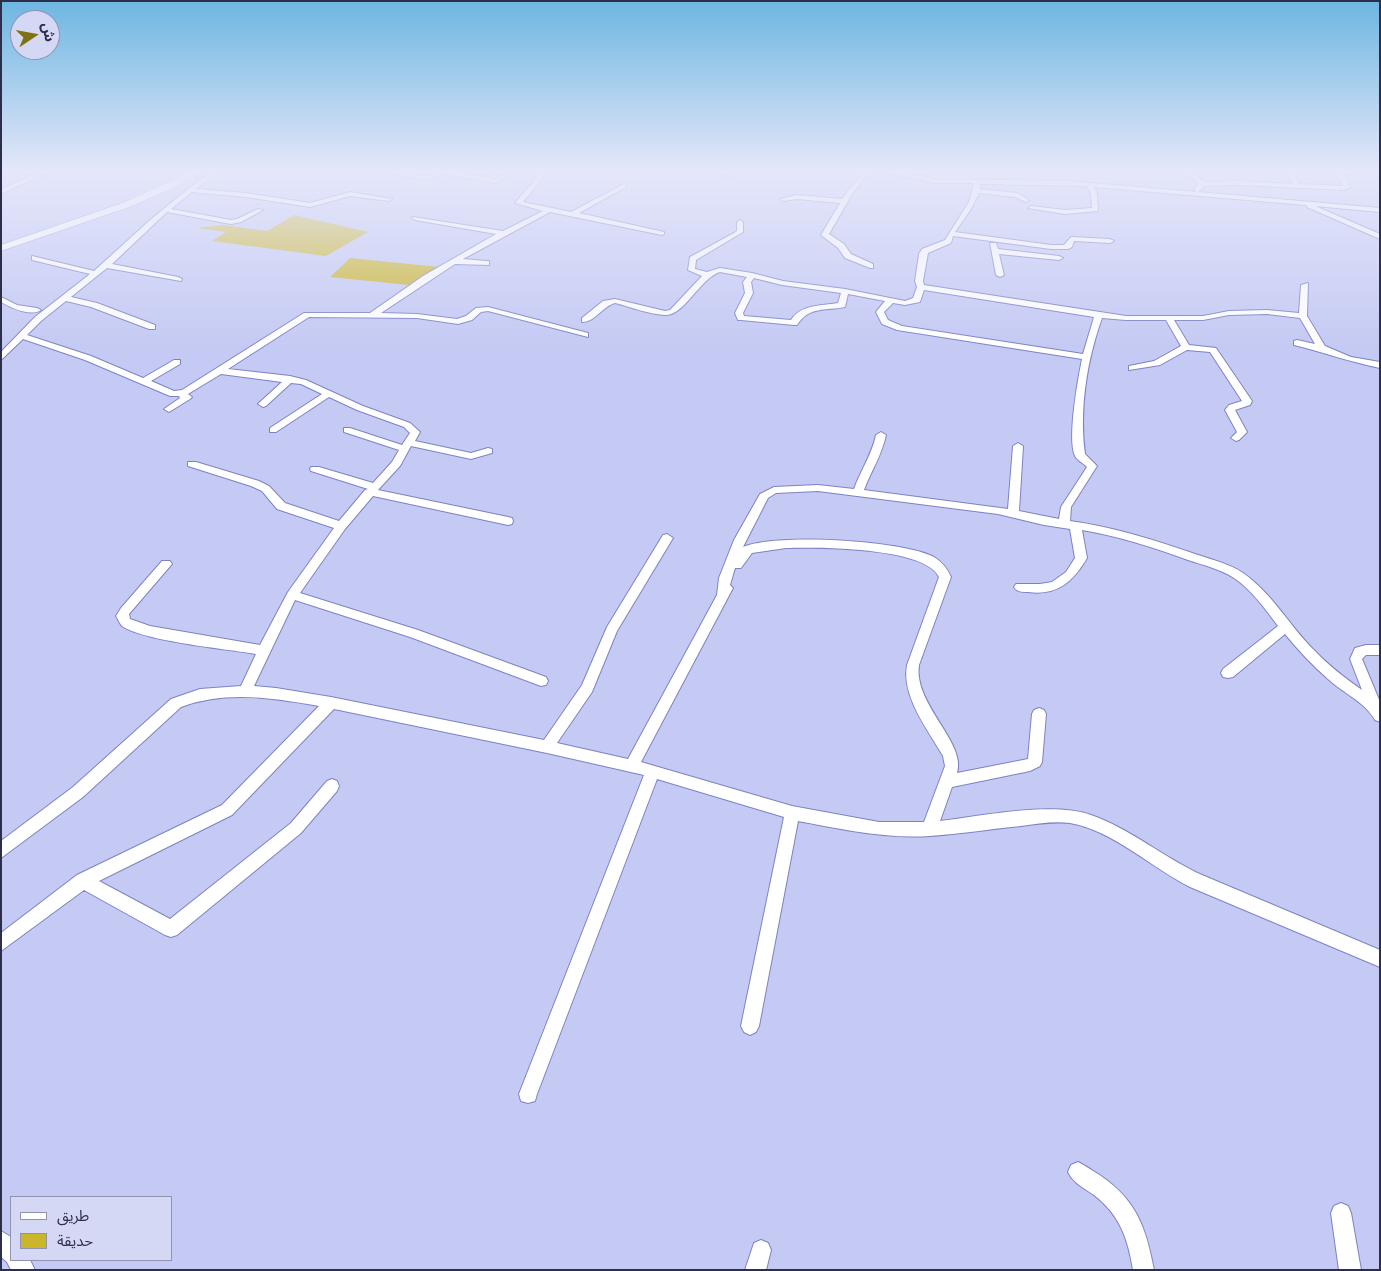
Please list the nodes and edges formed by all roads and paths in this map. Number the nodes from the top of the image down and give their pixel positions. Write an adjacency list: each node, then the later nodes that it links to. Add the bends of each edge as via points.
1 (42, 229): 17 (highway)
2 (55, 229): 18 (highway)
3 (146, 229): 24 (street)
4 (481, 229): 11 (street)
5 (510, 229): 11 (street)
6 (640, 229): 12 (street)
7 (742, 229): 27 (street, via 693,259 692,270)
8 (828, 229): 25 (street, via 825,235 841,246 848,256)
9 (954, 229): 13 (street)
10 (1362, 229): 14 (street)
11 (503, 233): 22 (street)
12 (662, 233)
13 (950, 234): 15 (street); 32 (street, via 946,242 923,254)
14 (1380, 237)
15 (991, 240): 16 (street, via 1060,248 1069,245 1072,239); 19 (street)
16 (1110, 241)
17 (1, 244)
18 (1, 248)
19 (994, 251): 21 (street); 28 (street)
20 (35, 258): 26 (street)
21 (1058, 258)
22 (451, 263): 23 (street); 38 (street)
23 (486, 263)
24 (106, 265): 26 (street); 30 (street)
25 (870, 266)
26 (95, 273): 34 (street)
27 (708, 275): 29 (street, via 726,269); 42 (street, via 672,312 615,301 606,303)
28 (1000, 275)
29 (752, 276): 33 (street); 33 (street, via 747,282 749,293 739,313 741,318 795,323 799,314 807,310 842,306)
30 (178, 279)
31 (1306, 284): 40 (street)
32 (921, 287): 36 (street, via 913,303); 39 (street)
33 (846, 291): 36 (street)
34 (65, 298): 43 (street, via 94,305); 45 (street)
35 (1, 299): 37 (street, via 15,307)
36 (890, 301): 50 (street, via 880,312 885,322 892,326)
37 (37, 310)
38 (372, 315): 44 (street, via 417,316 458,322 479,310 488,309); 54 (street, via 307,315)
39 (1099, 315): 41 (street); 50 (street)
40 (1304, 316): 41 (street, via 1250,312 1202,318); 48 (street)
41 (1168, 317): 47 (street)
42 (585, 320)
43 (152, 327)
44 (585, 335)
45 (21, 336): 49 (street); 56 (street, via 69,351)
46 (1297, 343): 48 (street)
47 (1186, 347): 53 (street, via 1156,363); 64 (street, via 1210,348 1216,352 1247,401 1230,410 1242,432)
48 (1322, 348): 52 (street, via 1343,357)
49 (1, 357)
50 (1087, 357): 74 (street, via 1078,444 1080,454 1092,466 1066,508)
51 (177, 362): 56 (street)
52 (1380, 364)
53 (1132, 368)
54 (221, 371): 55 (street); 58 (street)
55 (290, 379): 57 (street); 59 (street)
56 (142, 382): 58 (street)
57 (328, 394): 61 (street); 65 (street, via 412,428 415,432)
58 (178, 395): 60 (street, via 187,397)
59 (263, 404)
60 (169, 409)
61 (273, 430)
62 (347, 430): 65 (street)
63 (881, 435): 71 (street, via 878,450)
64 (1236, 438)
65 (407, 446): 67 (street, via 471,456); 70 (street, via 396,464)
66 (1018, 446): 72 (street)
67 (488, 451)
68 (192, 464): 75 (street, via 259,485 281,506)
69 (316, 469): 70 (street)
70 (372, 490): 73 (street); 75 (street)
71 (858, 492): 72 (street); 80 (street, via 818,488 768,492 740,540)
72 (1013, 514): 74 (street, via 1044,522)
73 (508, 521)
74 (1070, 524): 78 (street, via 1081,558 1073,571 1049,589); 81 (street, via 1147,541 1224,568 1248,583)
75 (342, 526): 79 (street)
76 (667, 538): 90 (street, via 612,630 587,688)
77 (166, 564): 82 (street, via 124,611 122,616 126,622 149,631)
78 (1020, 586)
79 (292, 595): 82 (street); 85 (street, via 414,633)
80 (723, 596): 91 (street); 93 (street, via 745,551 755,547 814,544 868,547 934,562 945,576 912,676 919,701 950,755 952,766)
81 (1287, 626): 84 (street); 88 (street, via 1310,655)
82 (263, 650): 86 (street)
83 (1380, 650): 88 (street, via 1359,652 1356,659)
84 (1228, 673)
85 (542, 681)
86 (244, 691): 87 (street); 97 (street, via 200,694 176,703 78,792)
87 (331, 703): 90 (street); 98 (street, via 227,810)
88 (1378, 712)
89 (1039, 714): 93 (street, via 1035,762)
90 (547, 747): 91 (street)
91 (631, 767): 92 (street)
92 (653, 771): 95 (street); 102 (street)
93 (945, 782): 96 (street)
94 (332, 786): 98 (street, via 296,828 171,929)
95 (792, 813): 96 (street, via 879,829); 101 (street)
96 (929, 829): 100 (street, via 1044,816 1069,816 1089,821 1196,881)
97 (1, 851)
98 (83, 881): 99 (street)
99 (1, 943)
100 (1380, 959)
101 (750, 1026)
102 (528, 1094)
103 (1078, 1172): 109 (street, via 1115,1199 1128,1216 1137,1237)
104 (1341, 1213): 110 (street)
105 (1, 1241): 107 (street)
106 (761, 1250): 108 (street)
107 (10, 1252)
108 (755, 1270)
109 (1144, 1270)
110 (1350, 1270)

